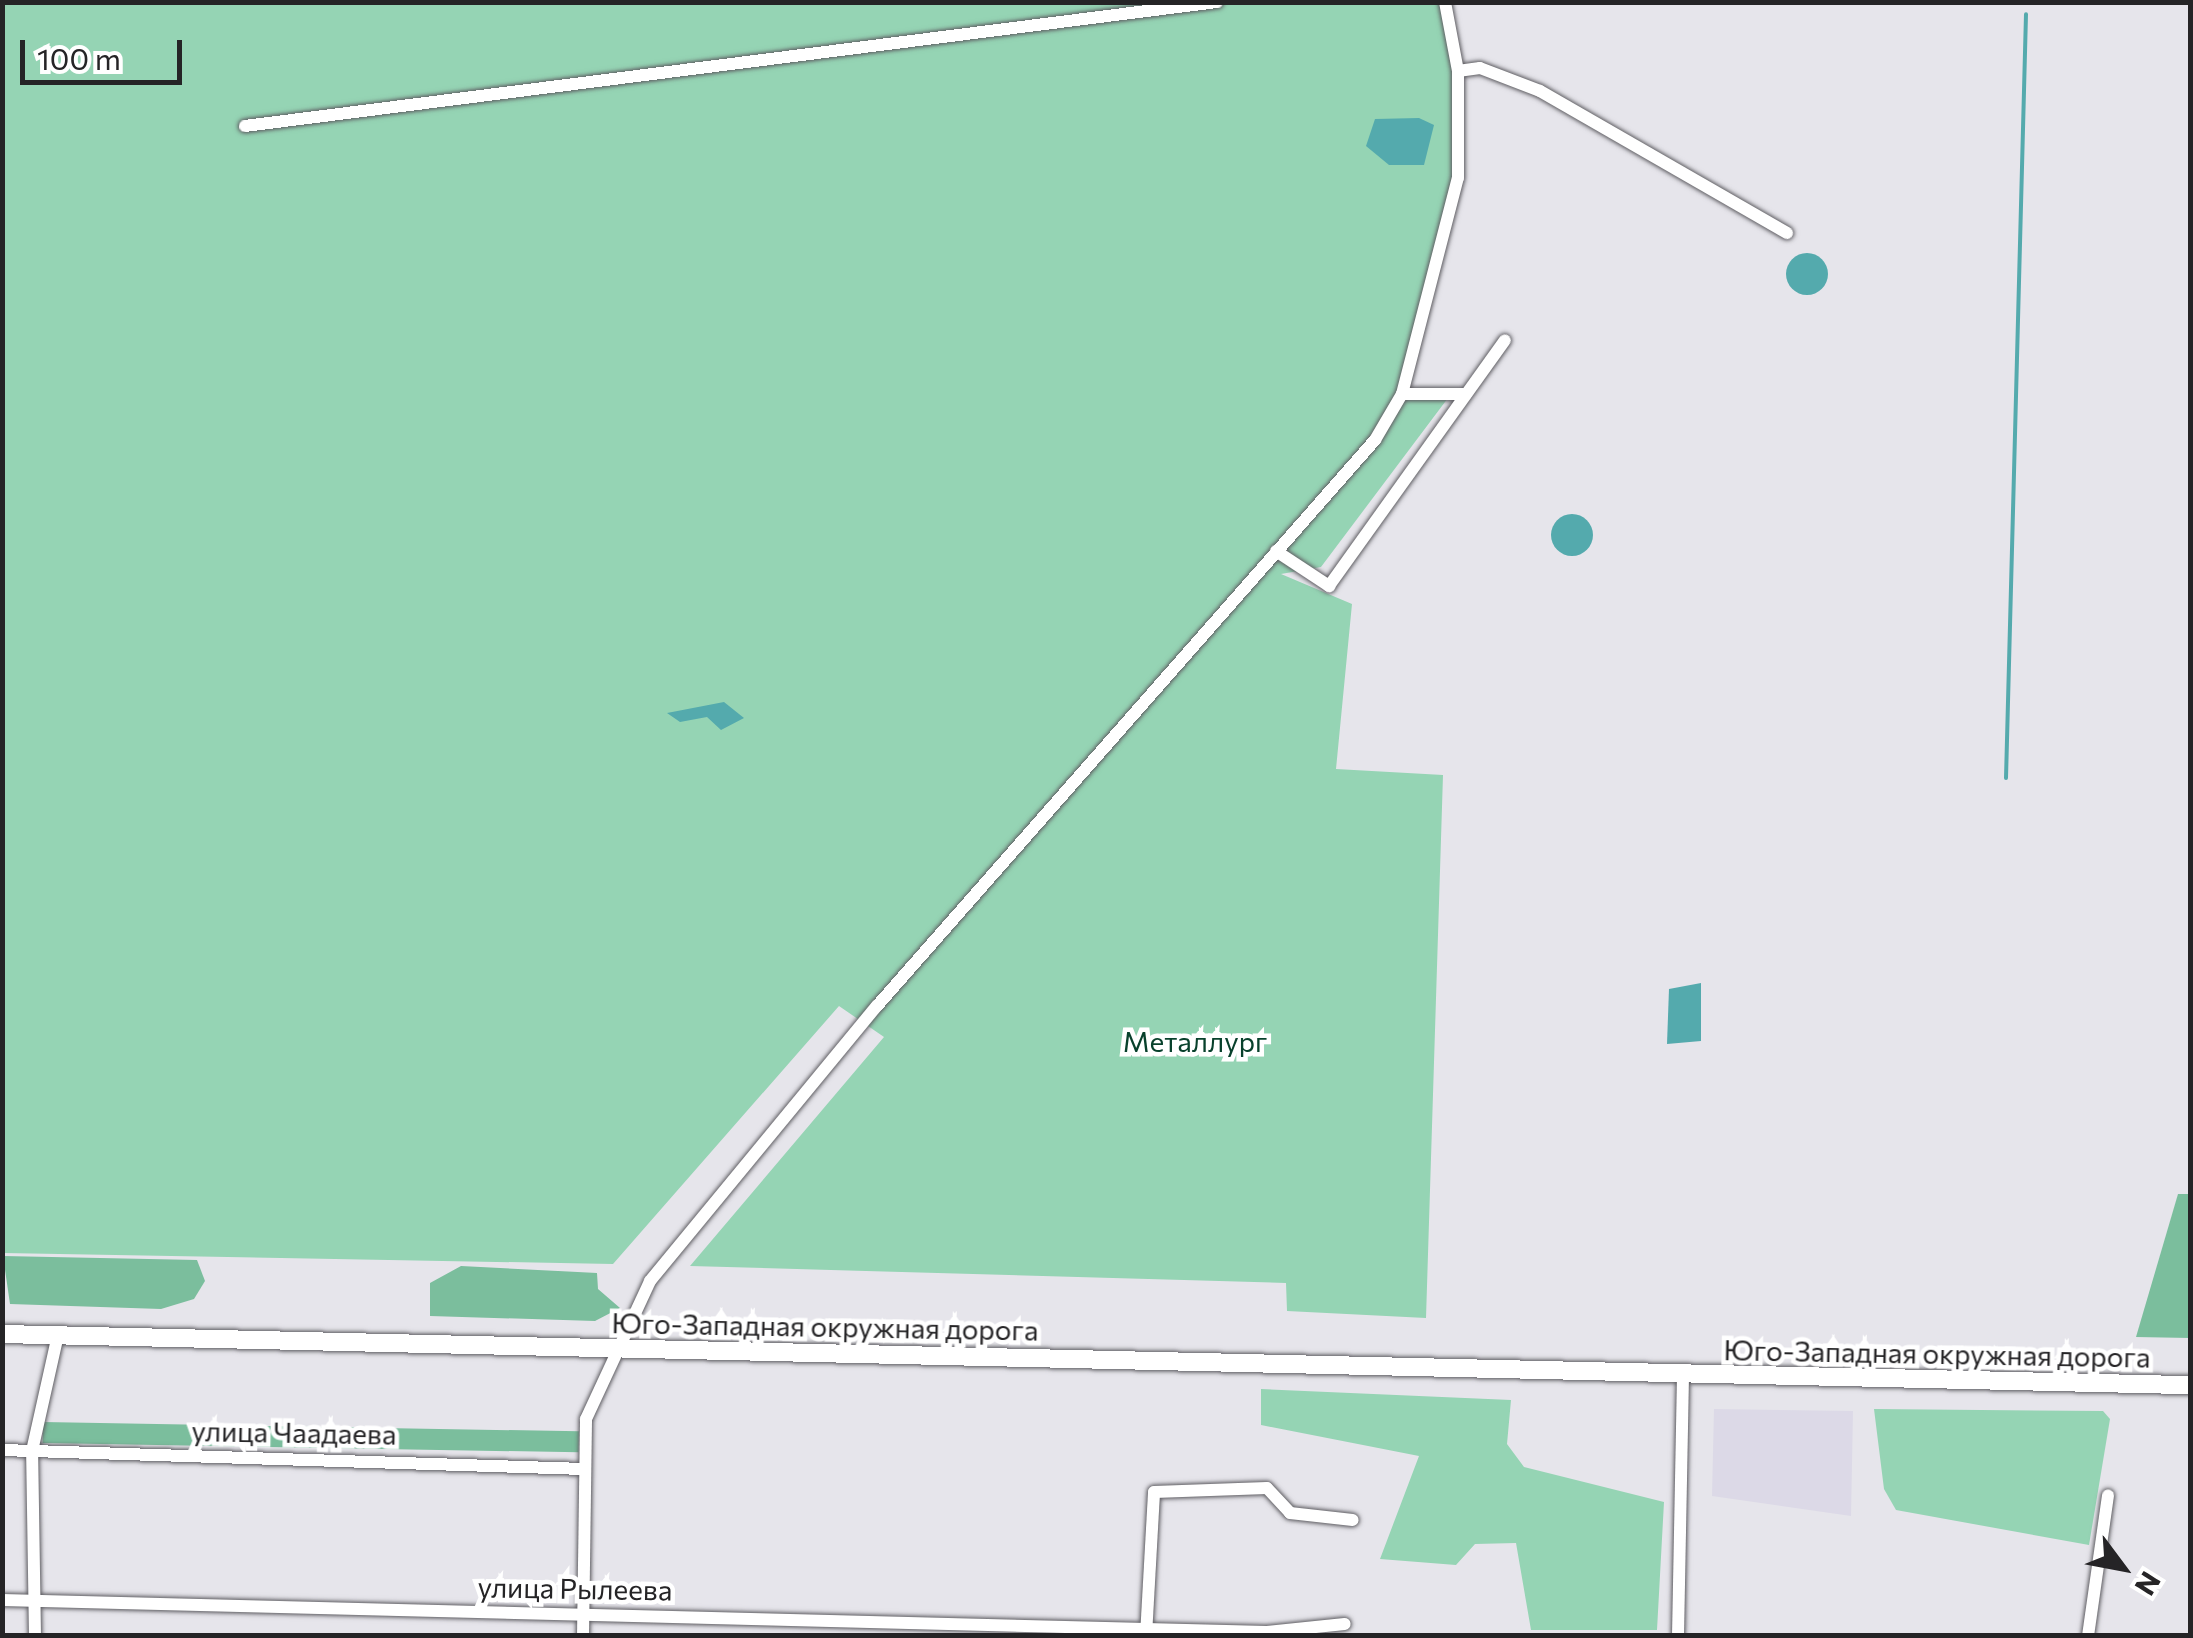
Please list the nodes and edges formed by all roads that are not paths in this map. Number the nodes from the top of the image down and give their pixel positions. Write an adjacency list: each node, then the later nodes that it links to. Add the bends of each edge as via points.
1 (1217, 2): 4 (street)
2 (1446, 2): 3 (street)
3 (1458, 71): 5 (street, via 1480,68 1540,91); 7 (street, via 1458,178)
4 (245, 126)
5 (1788, 233)
6 (1505, 340): 8 (street)
7 (1402, 394): 8 (street); 9 (street, via 1376,440)
8 (1466, 394): 9 (street, via 1328,586)
9 (1276, 551): 12 (street, via 759,1142 650,1282)
10 (2, 1334): 11 (highway, Юго-Западная окружная дорога)
11 (58, 1336): 12 (highway, Юго-Западная окружная дорога); 16 (street)
12 (615, 1348): 13 (highway, Юго-Западная окружная дорога); 17 (street, via 586,1420)
13 (1683, 1374): 14 (highway, Юго-Западная окружная дорога); 27 (street)
14 (2190, 1385)
15 (2, 1450): 16 (street, улица Чаадаева)
16 (32, 1451): 17 (street, улица Чаадаева); 21 (street)
17 (584, 1469): 22 (street)
18 (2108, 1496): 28 (street)
19 (1353, 1520): 24 (street, via 1290,1513 1266,1488 1154,1492)
20 (2, 1600): 21 (street, улица Рылеева)
21 (36, 1601): 22 (street, улица Рылеева); 25 (street)
22 (584, 1613): 24 (street, улица Рылеева); 26 (street)
23 (1345, 1624): 24 (street, улица Рылеева, via 1267,1632)
24 (1146, 1630)
25 (35, 1636)
26 (583, 1636)
27 (1678, 1636)
28 (2088, 1636)

